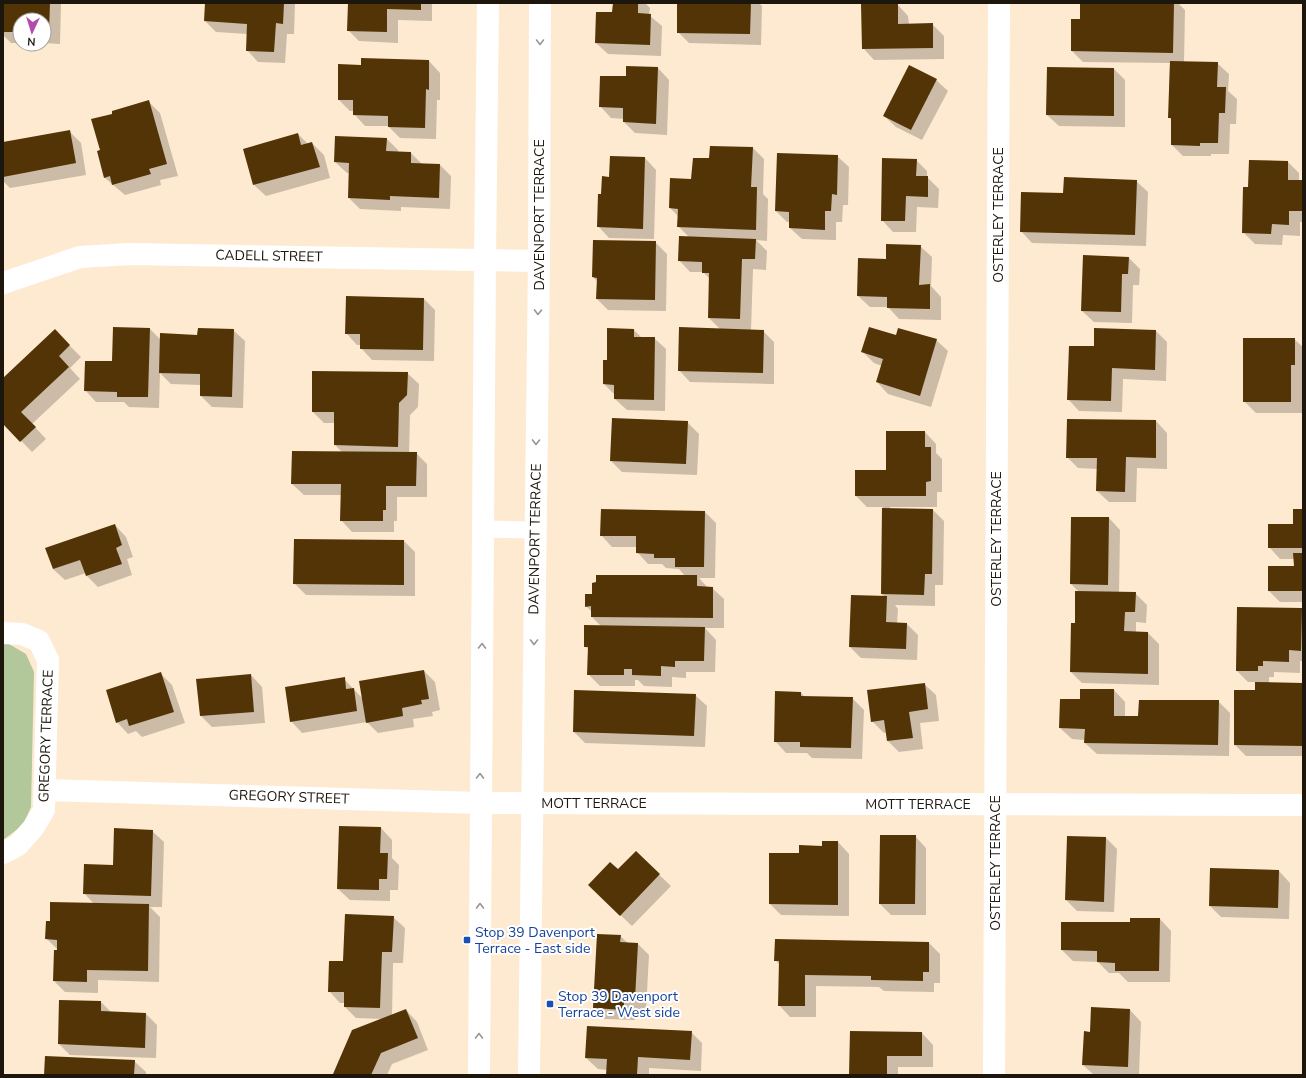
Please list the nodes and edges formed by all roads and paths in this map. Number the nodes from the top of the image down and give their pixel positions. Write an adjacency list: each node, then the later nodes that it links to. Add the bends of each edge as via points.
1 (488, 3): 4 (street)
2 (540, 3): 5 (street, DAVENPORT TERRACE, one-way to 5)
3 (999, 3): 13 (street, OSTERLEY TERRACE)
4 (485, 260): 5 (street, CADELL STREET); 6 (street, CADELL STREET, via 129,254 80,257); 7 (street)
5 (539, 261): 8 (street, DAVENPORT TERRACE, one-way to 8)
6 (3, 283)
7 (483, 529): 8 (lane); 11 (street, one-way to 7)
8 (535, 530): 12 (street, DAVENPORT TERRACE, one-way to 12)
9 (3, 633): 10 (street, GREGORY TERRACE, via 22,634 39,641 48,660)
10 (46, 790): 11 (street, GREGORY STREET); 15 (street, GREGORY TERRACE, via 44,810 33,828 18,845)
11 (480, 803): 12 (street, GREGORY STREET); 16 (street, one-way to 11)
12 (533, 803): 13 (street, MOTT TERRACE); 17 (street, DAVENPORT TERRACE)
13 (995, 804): 14 (street, MOTT TERRACE); 18 (street, OSTERLEY TERRACE)
14 (1303, 805)
15 (3, 853)
16 (479, 1075)
17 (529, 1075)
18 (994, 1075)

